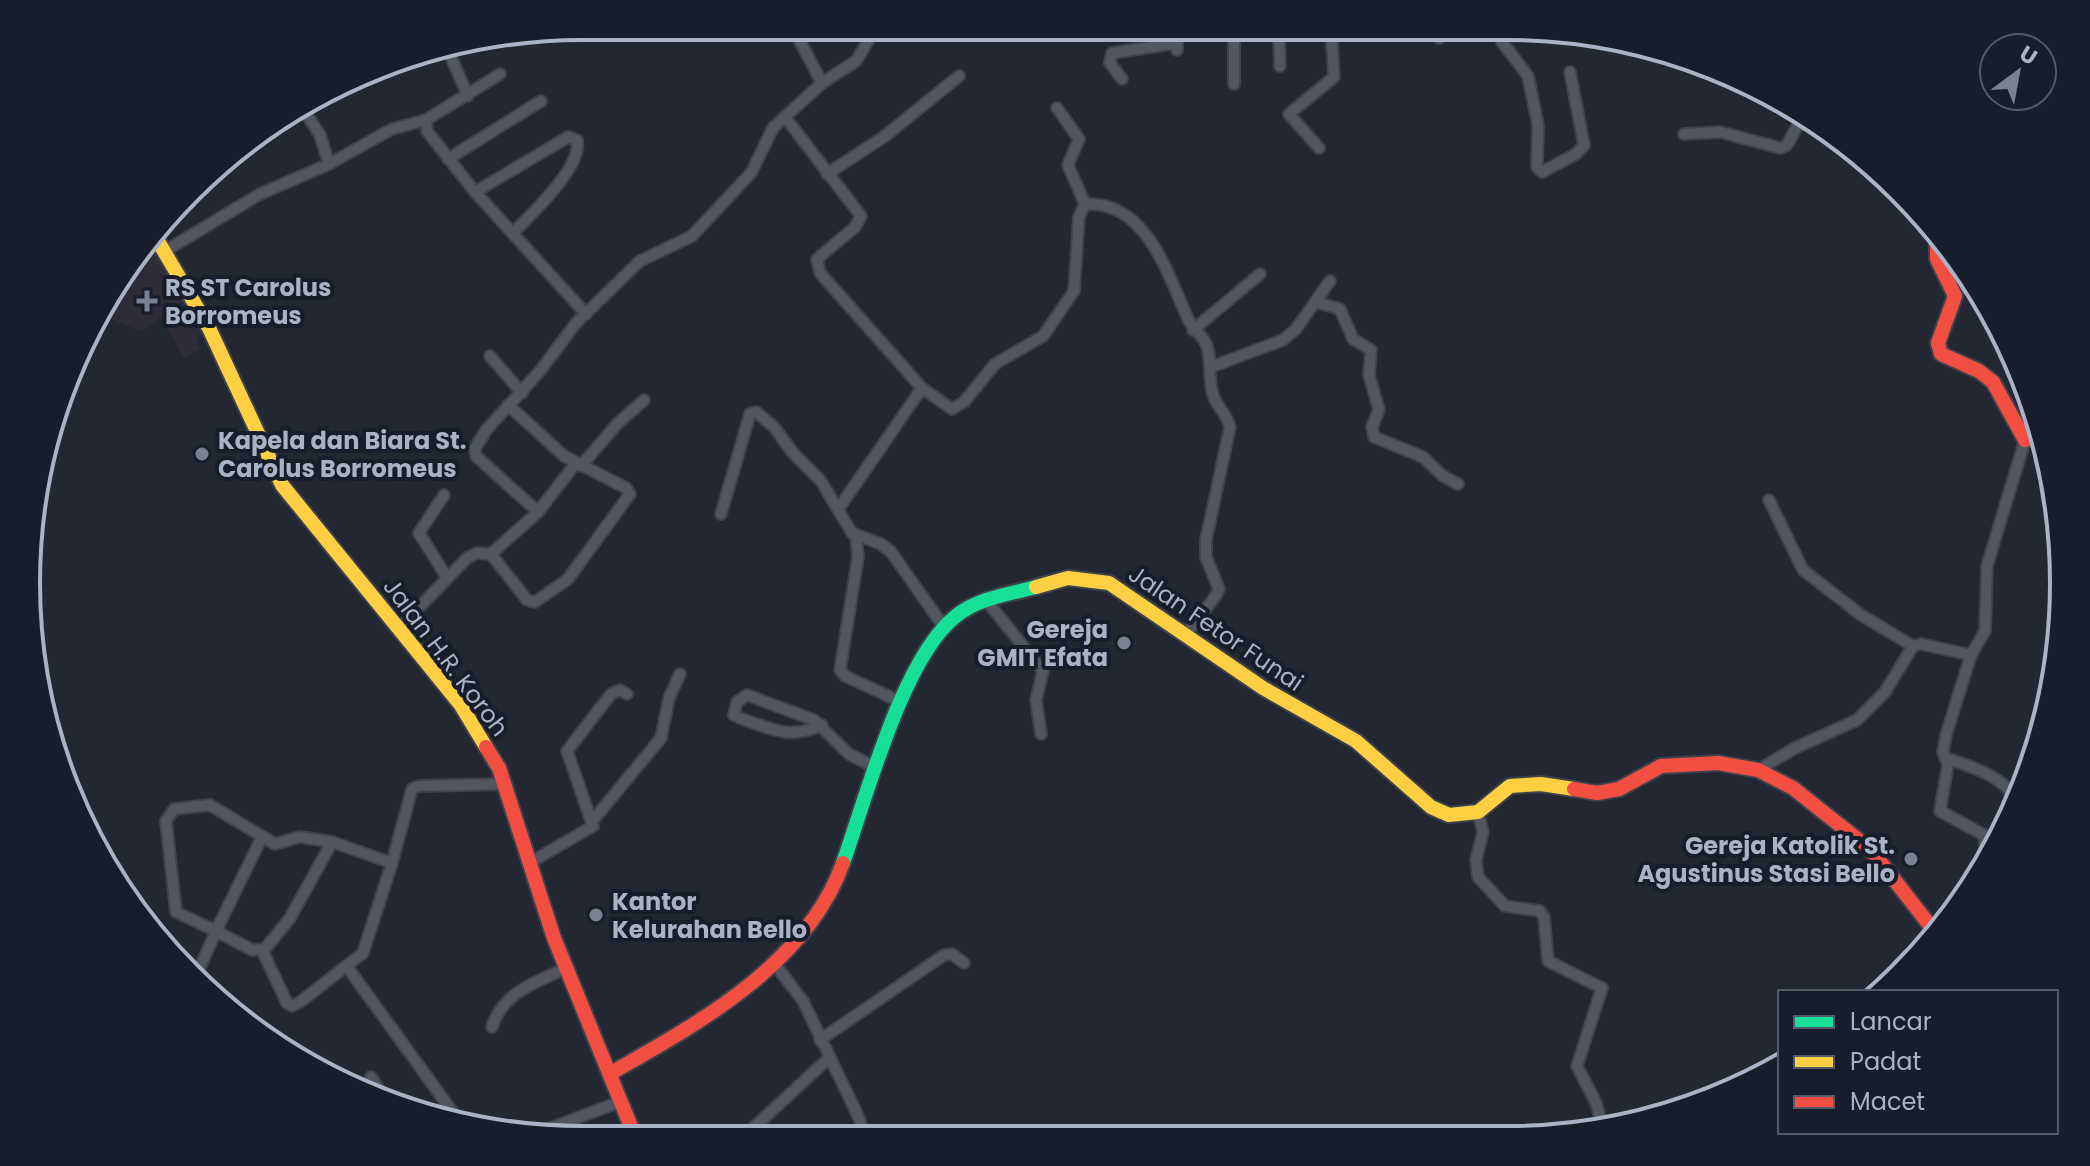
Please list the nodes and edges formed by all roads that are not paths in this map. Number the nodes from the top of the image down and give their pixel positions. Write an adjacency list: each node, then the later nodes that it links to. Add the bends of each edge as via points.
1 (799, 40): 14 (street)
2 (869, 40): 14 (street, via 856,61)
3 (1177, 40): 13 (street, via 1177,46 1112,53 1110,63)
4 (1234, 40): 15 (street)
5 (1279, 40): 9 (street)
6 (1332, 40): 24 (street, via 1334,77 1289,114)
7 (1503, 40): 10 (street, via 1528,76 1538,125 1537,167 1542,172 1584,145)
8 (451, 57): 16 (street)
9 (1280, 66)
10 (1570, 72)
11 (500, 74): 16 (street)
12 (959, 76): 27 (street, via 885,136)
13 (1122, 79)
14 (822, 83): 20 (street)
15 (1234, 84)
16 (468, 96): 21 (street)
17 (541, 101): 25 (street)
18 (1057, 108): 29 (street, via 1079,139 1068,165)
19 (307, 115): 26 (street)
20 (785, 117): 27 (street); 37 (street, via 765,141 751,173 692,236 640,261)
21 (426, 120): 25 (street, via 431,140); 26 (street, via 392,129)
22 (1797, 125): 23 (street, via 1783,148 1720,132)
23 (1684, 134)
24 (1319, 148)
25 (448, 159): 28 (street)
26 (329, 164): 32 (street, via 260,194)
27 (827, 174): 41 (street, via 861,216 817,259 817,268)
28 (475, 192): 30 (street); 30 (street, via 568,137 577,140 574,159 557,186)
29 (1085, 204): 38 (street, via 1105,206 1136,224 1159,251); 41 (street, via 1079,217 1073,294 1043,336 995,364 957,409)
30 (513, 233): 37 (street)
31 (160, 243): 32 (street, Jalan H.R. Koroh)
32 (165, 251): 59 (street, Jalan H.R. Koroh, via 209,328 282,485)
33 (1937, 251): 46 (street, via 1955,296 1938,343 1941,354 1993,382)
34 (1260, 274): 38 (street)
35 (1330, 281): 36 (street)
36 (1316, 302): 40 (street, via 1283,340); 48 (street, via 1340,309 1353,339 1371,350 1369,375 1379,410 1374,437 1423,457)
37 (586, 314): 42 (street)
38 (1193, 330): 40 (street, via 1203,338)
39 (490, 356): 42 (street)
40 (1211, 367): 60 (street, via 1214,396 1230,427 1206,540 1206,557 1219,589)
41 (922, 388): 51 (street)
42 (522, 393): 44 (street)
43 (644, 400): 47 (street)
44 (508, 405): 47 (street); 52 (street, via 476,444 475,453)
45 (2030, 439): 46 (street)
46 (2025, 440): 62 (street, via 1987,566 1985,631)
47 (578, 464): 52 (street); 55 (street, via 630,494 568,579 531,602)
48 (1458, 484)
49 (444, 495): 56 (street, via 419,533)
50 (1769, 500): 61 (street, via 1803,570 1861,615)
51 (839, 508): 53 (street, via 781,435 754,412 746,421); 54 (street)
52 (538, 512): 55 (street)
53 (721, 514)
54 (856, 537): 58 (street, via 888,548); 65 (street, via 858,557 840,670)
55 (491, 554): 56 (street, via 473,554)
56 (446, 576): 59 (street)
57 (986, 600): 58 (street, Jalan Fetor Funai); 60 (street, Jalan Fetor Funai, via 1068,578 1103,580); 67 (street, via 1043,671 1036,700)
58 (944, 627): 65 (street, Jalan Fetor Funai)
59 (399, 628): 71 (street, Jalan H.R. Koroh, via 475,727)
60 (1187, 635): 73 (street, Jalan Fetor Funai, via 1263,688 1356,741 1431,807 1460,816)
61 (1913, 646): 62 (street); 70 (street, via 1885,692 1857,720)
62 (1971, 655): 68 (street, via 1946,735)
63 (680, 674): 74 (street, via 661,738)
64 (627, 694): 74 (street, via 611,694 567,751)
65 (901, 702): 69 (street, Jalan Fetor Funai)
66 (822, 725): 66 (street, via 747,695 734,709 740,718 792,734); 69 (street, via 849,754)
67 (1041, 734)
68 (1945, 758): 72 (street, via 1990,774); 76 (street, via 1940,811 1984,835)
69 (876, 768): 83 (street, Jalan Fetor Funai, via 837,885)
70 (1758, 770): 73 (street, via 1718,763 1661,766 1619,789 1597,793 1541,784 1510,786); 80 (street, via 1793,788 1871,850)
71 (506, 784): 78 (street, Jalan H.R. Koroh); 79 (street, via 412,789)
72 (2010, 789)
73 (1478, 812): 96 (street, via 1483,832 1475,868 1484,885 1508,907 1540,911 1548,961 1602,988 1577,1066)
74 (594, 819): 78 (street, via 586,832)
75 (262, 837): 77 (street, via 279,845 292,839); 81 (street); 81 (street, via 210,805 168,813 175,911)
76 (1985, 840)
77 (332, 842): 79 (street); 82 (street, via 290,918)
78 (531, 862): 87 (street, Jalan H.R. Koroh)
79 (392, 863): 86 (street, via 367,946)
80 (1929, 924)
81 (216, 931): 82 (street); 85 (street)
82 (262, 950): 86 (street, via 290,1005)
83 (774, 963): 89 (street, via 803,1001); 91 (street, Jalan Fetor Funai, via 721,1008)
84 (964, 963): 89 (street, via 944,955)
85 (200, 968)
86 (348, 968): 95 (street)
87 (566, 968): 88 (street, via 509,997 497,1010); 91 (street, Jalan H.R. Koroh)
88 (492, 1027)
89 (820, 1040): 90 (street)
90 (829, 1058): 99 (street); 100 (street)
91 (611, 1073): 94 (street, Jalan H.R. Koroh)
92 (371, 1077): 93 (street)
93 (376, 1086)
94 (619, 1102): 97 (street); 98 (street, Jalan H.R. Koroh)
95 (451, 1109)
96 (1600, 1118)
97 (558, 1125)
98 (630, 1126)
99 (755, 1126)
100 (861, 1126)

